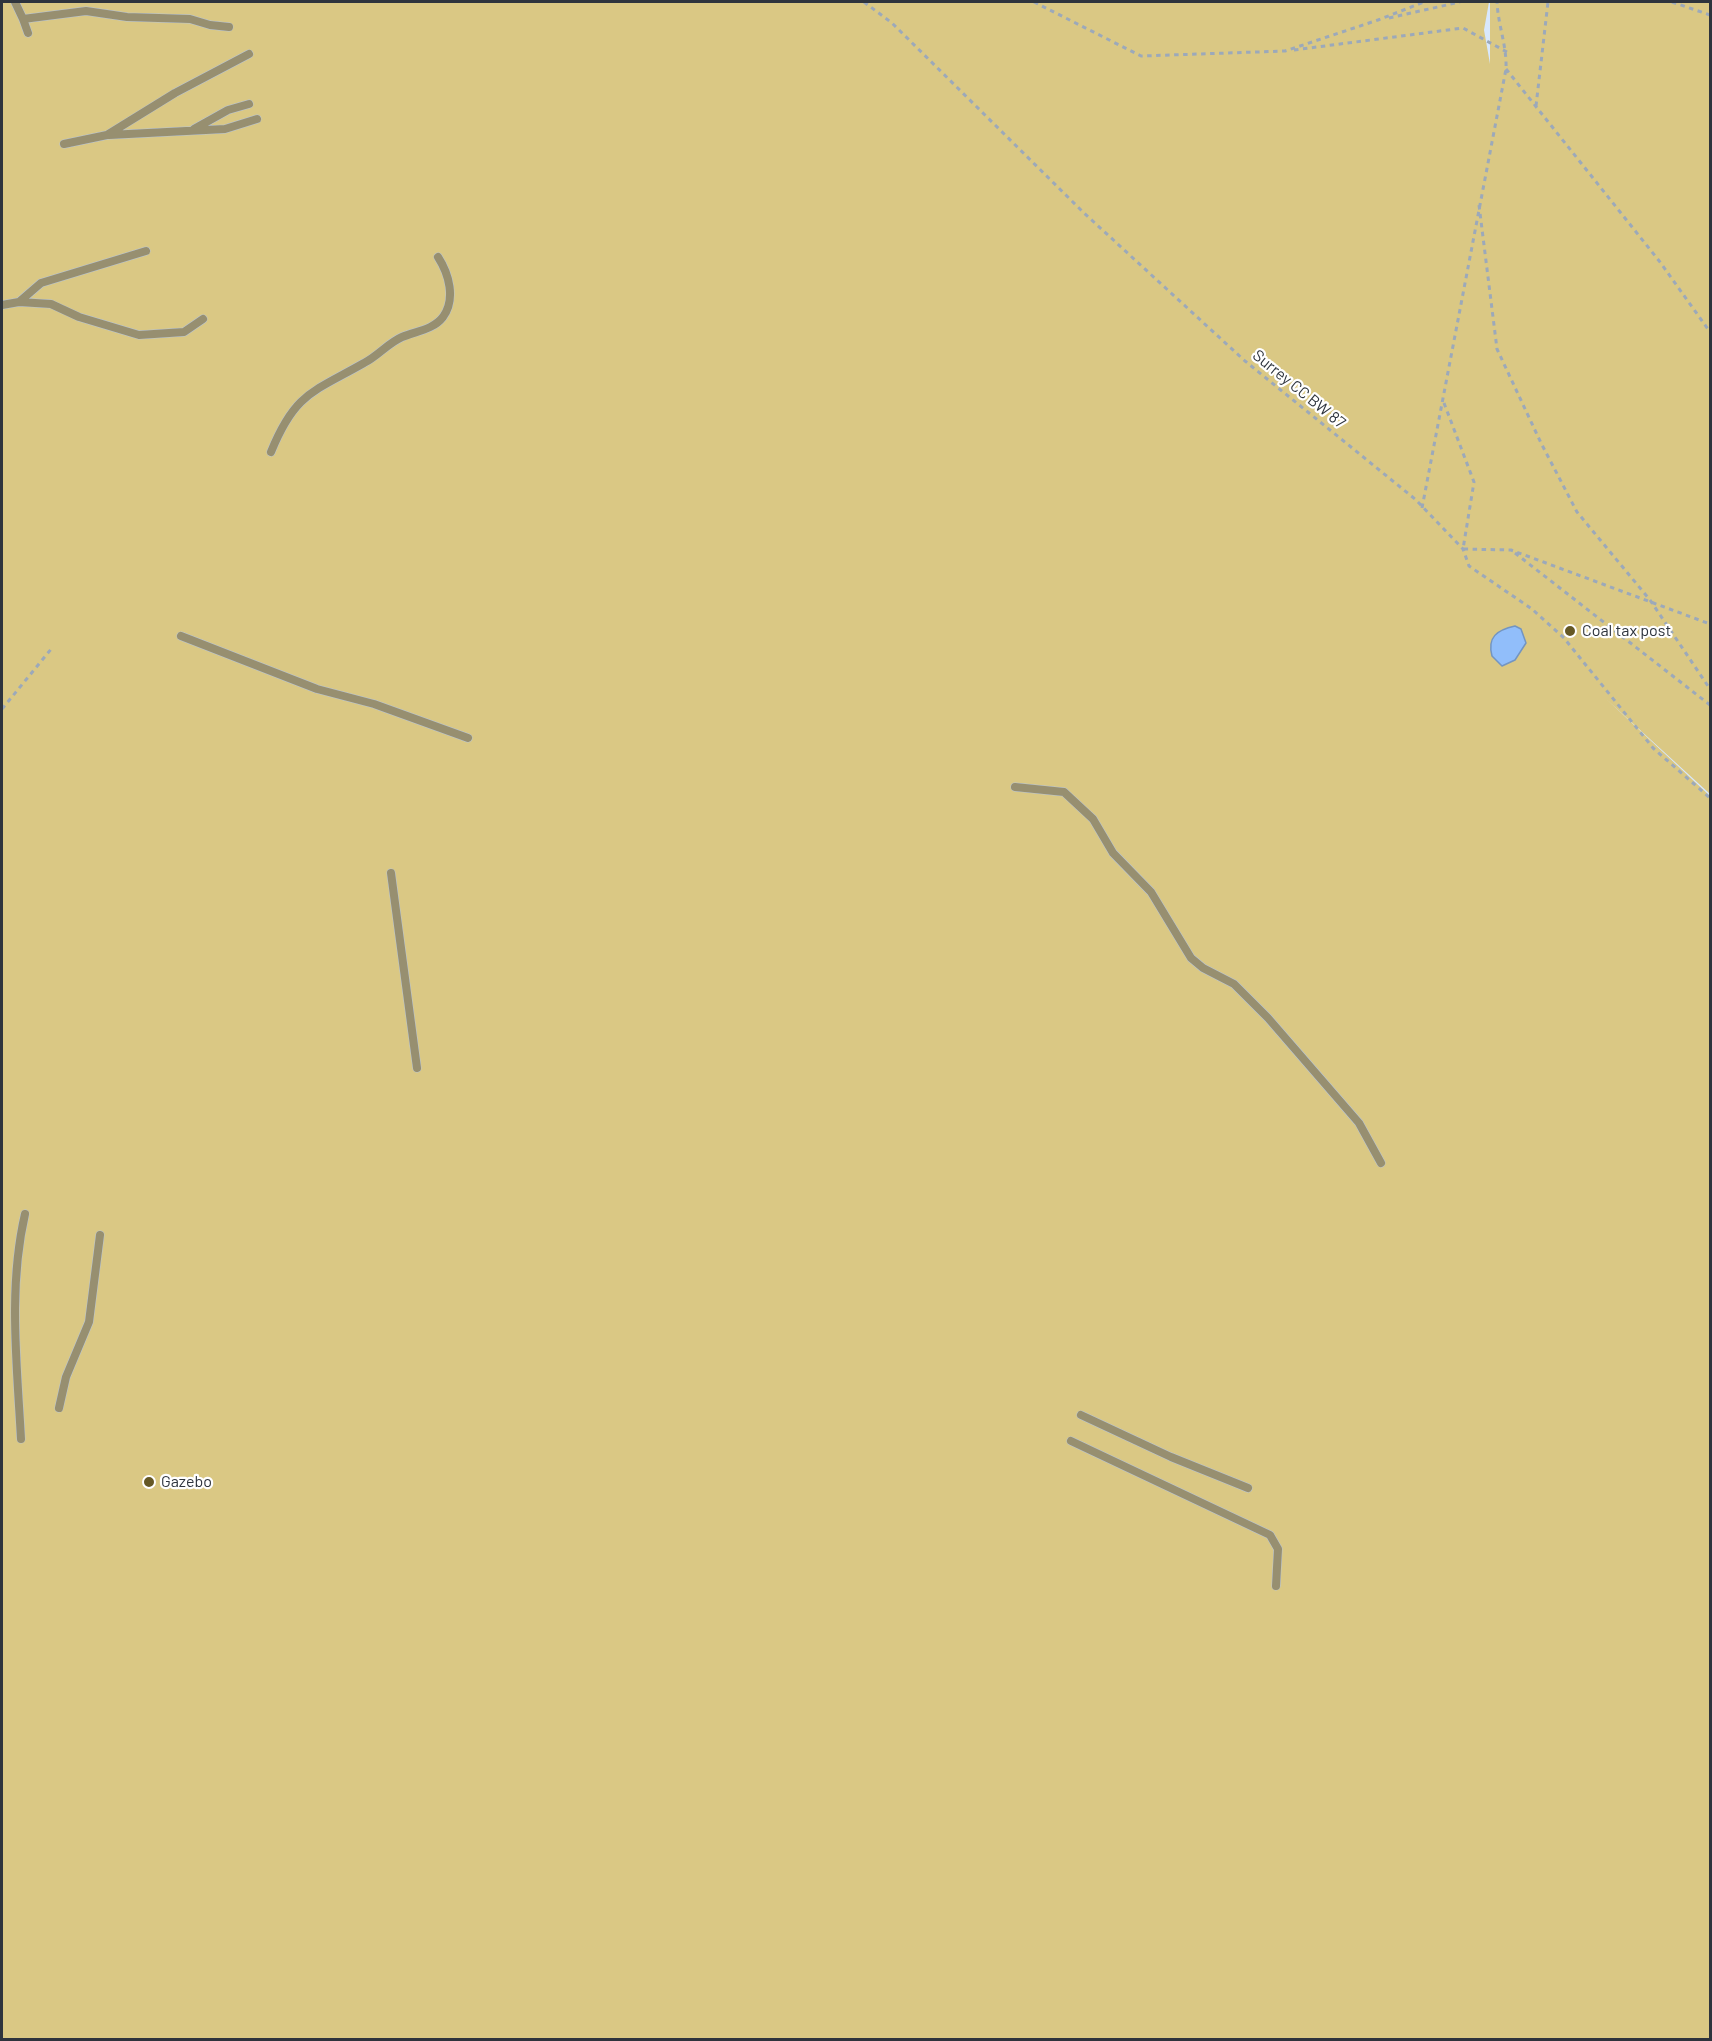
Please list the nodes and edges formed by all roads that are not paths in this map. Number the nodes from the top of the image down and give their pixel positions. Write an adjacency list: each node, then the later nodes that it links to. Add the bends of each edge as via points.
1 (15, 2): 2 (lane)
2 (23, 19): 3 (lane, via 86,11 190,19); 4 (lane)
3 (229, 27)
4 (28, 33)
5 (249, 54): 9 (lane)
6 (249, 104): 8 (lane, via 228,110)
7 (257, 119): 8 (lane, via 225,129)
8 (190, 131): 9 (lane)
9 (107, 135): 10 (lane)
10 (64, 144)
11 (146, 251): 13 (lane, via 41,283)
12 (438, 257): 16 (lane, via 447,271 450,289 444,316 433,327 393,341 367,362 314,390 288,415)
13 (19, 302): 14 (lane); 15 (lane, via 51,304 139,335 184,332)
14 (2, 306)
15 (203, 319)
16 (272, 452)
17 (181, 636): 18 (lane, via 317,689 374,704)
18 (468, 738)
19 (1015, 787): 22 (lane, via 1064,792 1093,819 1113,854 1150,892 1191,958 1234,984 1269,1018 1359,1123)
20 (391, 873): 21 (lane)
21 (417, 1068)
22 (1381, 1163)
23 (25, 1214): 27 (lane, via 14,1284)
24 (100, 1235): 25 (lane, via 89,1322 66,1377)
25 (59, 1408)
26 (1081, 1415): 29 (lane, via 1171,1458)
27 (21, 1439)
28 (1071, 1441): 30 (lane, via 1270,1535 1278,1549)
29 (1248, 1488)
30 (1276, 1586)

